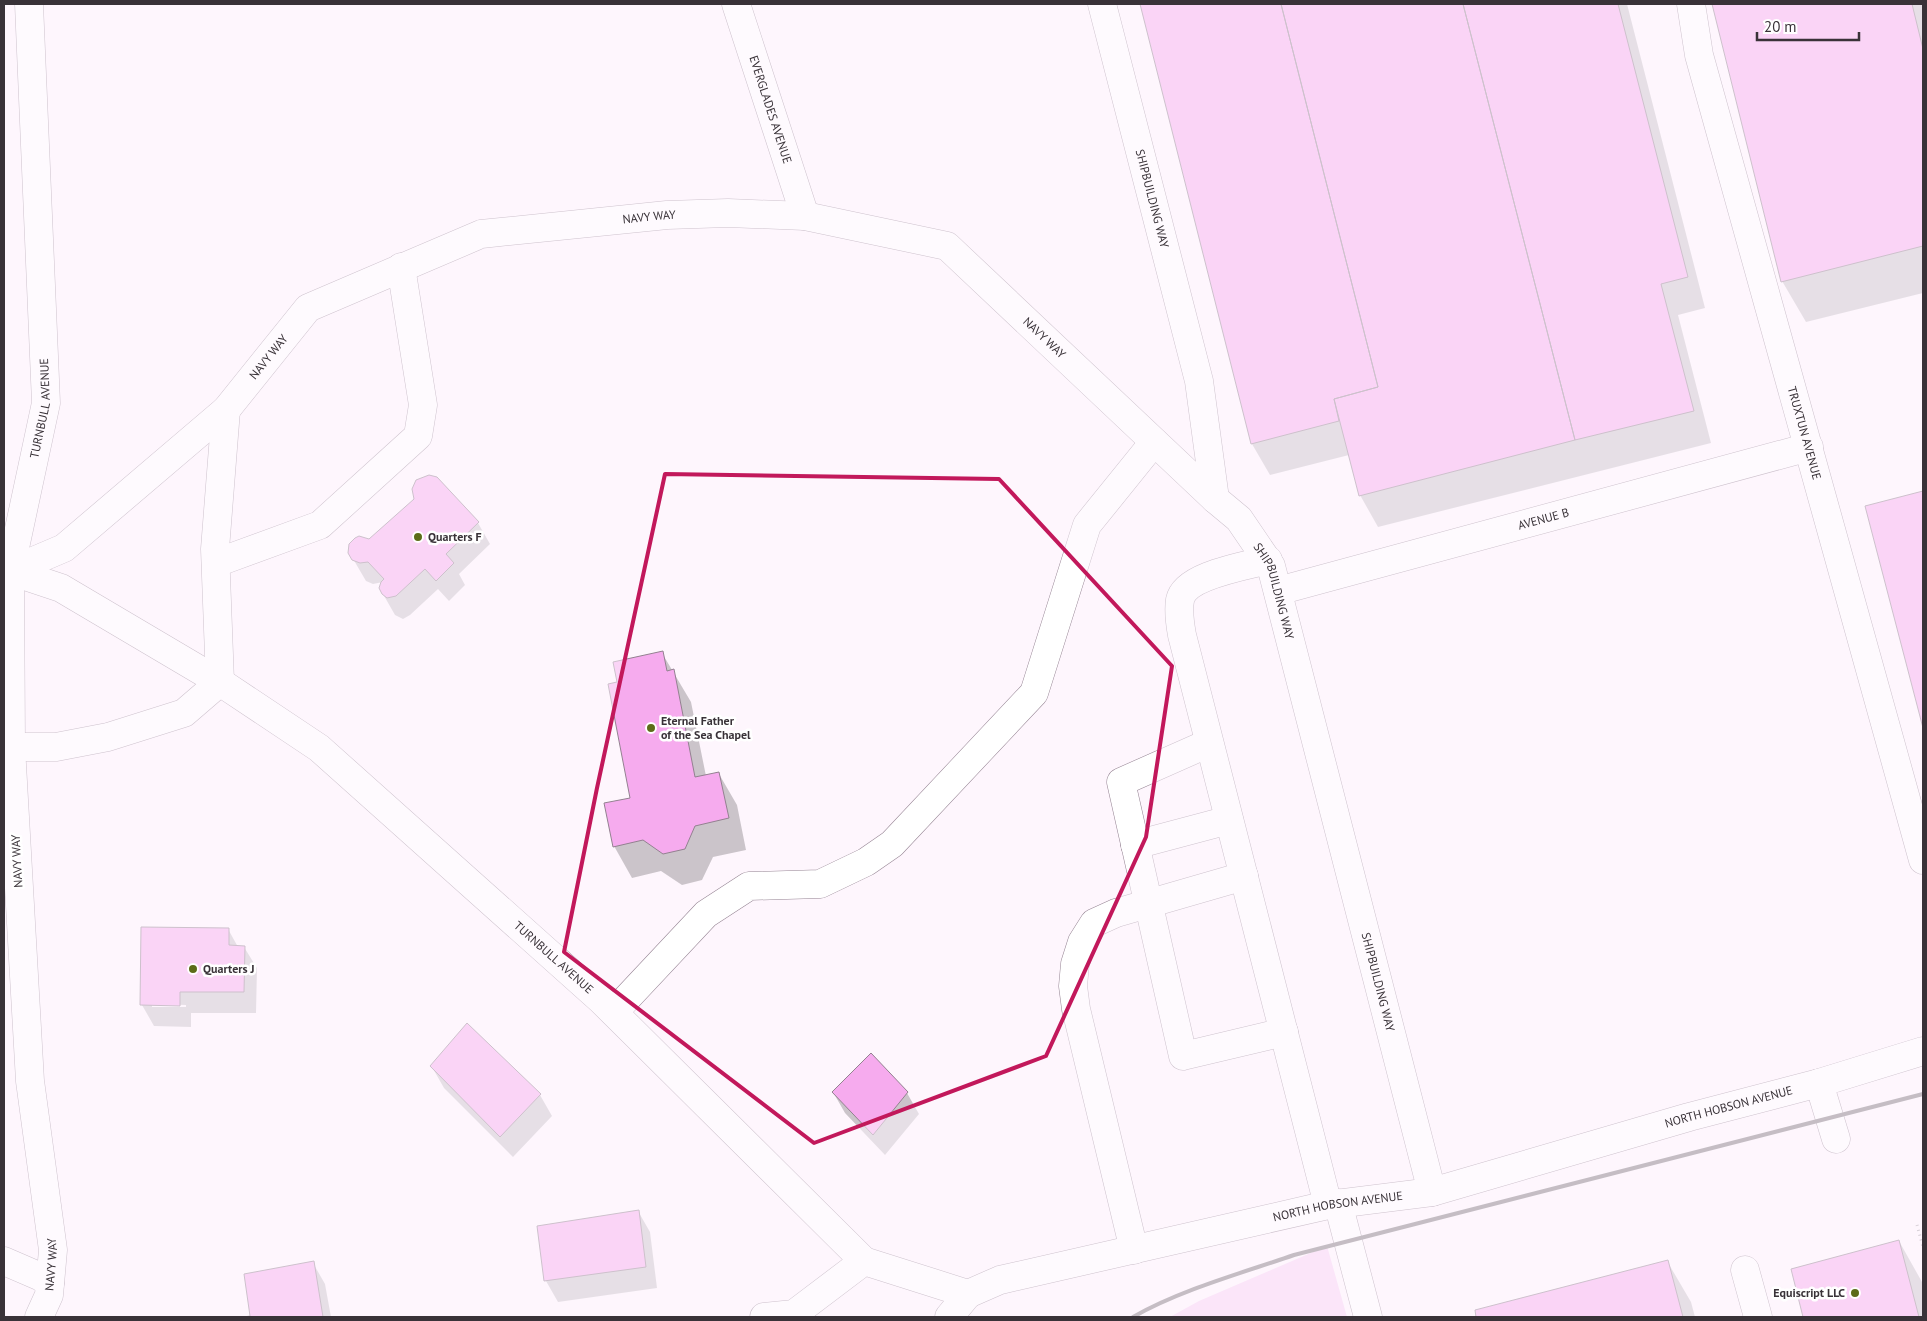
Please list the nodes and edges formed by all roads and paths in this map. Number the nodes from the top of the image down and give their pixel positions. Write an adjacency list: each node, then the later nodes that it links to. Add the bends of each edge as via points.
1 (29, 4): 11 (street, TURNBULL AVENUE, via 46,404)
2 (736, 4): 5 (street, EVERGLADES AVENUE)
3 (1102, 4): 10 (street, SHIPBUILDING WAY, via 1200,381)
4 (1691, 4): 9 (street, TRUXTUN AVENUE, via 1699,55)
5 (805, 216): 6 (street, NAVY WAY, via 667,215 481,234); 8 (street, NAVY WAY, via 947,246)
6 (401, 267): 7 (street, NAVY WAY, via 308,308); 13 (street, via 423,404 418,436 320,525)
7 (226, 410): 13 (street); 14 (street, NAVY WAY, via 64,548)
8 (1154, 442): 10 (street, NAVY WAY); 24 (street, via 1087,525 1034,692 892,844 866,862 820,884 751,884 706,914)
9 (1809, 448): 15 (street, AVENUE B); 21 (street, TRUXTUN AVENUE)
10 (1215, 499): 12 (street, SHIPBUILDING WAY, via 1239,519)
11 (11, 525): 14 (street, TURNBULL AVENUE)
12 (1268, 560): 15 (street, SHIPBUILDING WAY); 17 (street, via 1206,577 1190,585 1180,598 1182,635)
13 (216, 563): 16 (street)
14 (7, 572): 16 (street, TURNBULL AVENUE, via 61,588); 18 (street, NAVY WAY)
15 (1278, 591): 29 (street, SHIPBUILDING WAY)
16 (220, 682): 18 (street, via 184,713 108,738 56,747); 24 (street, TURNBULL AVENUE, via 318,748)
17 (1209, 743): 19 (street); 20 (street, via 1121,782)
18 (11, 747): 38 (street, NAVY WAY, via 30,1081 52,1250)
19 (1229, 820): 20 (street); 22 (street)
20 (1135, 846): 23 (street)
21 (1923, 860)
22 (1244, 876): 23 (street); 25 (street)
23 (1148, 903): 25 (street, via 1183,1056); 33 (street, via 1116,912 1094,923 1082,942 1075,964 1074,986 1076,1009)
24 (614, 1012): 35 (street, TURNBULL AVENUE)
25 (1284, 1032): 30 (street)
26 (1923, 1051): 27 (street, NORTH HOBSON AVENUE)
27 (1819, 1083): 28 (street); 29 (street, NORTH HOBSON AVENUE, via 1689,1117)
28 (1836, 1139)
29 (1432, 1192): 30 (street, NORTH HOBSON AVENUE)
30 (1333, 1204): 33 (street, NORTH HOBSON AVENUE); 41 (street)
31 (1918, 1225): 32 (path)
32 (1923, 1247)
33 (1134, 1250): 37 (street, NORTH HOBSON AVENUE, via 1000,1280)
34 (4, 1261): 38 (street, via 41,1277)
35 (864, 1261): 37 (street); 39 (street, via 794,1314)
36 (1745, 1270): 42 (street)
37 (968, 1294): 40 (street)
38 (47, 1306)
39 (764, 1317)
40 (949, 1317)
41 (1368, 1317)
42 (1758, 1317)

